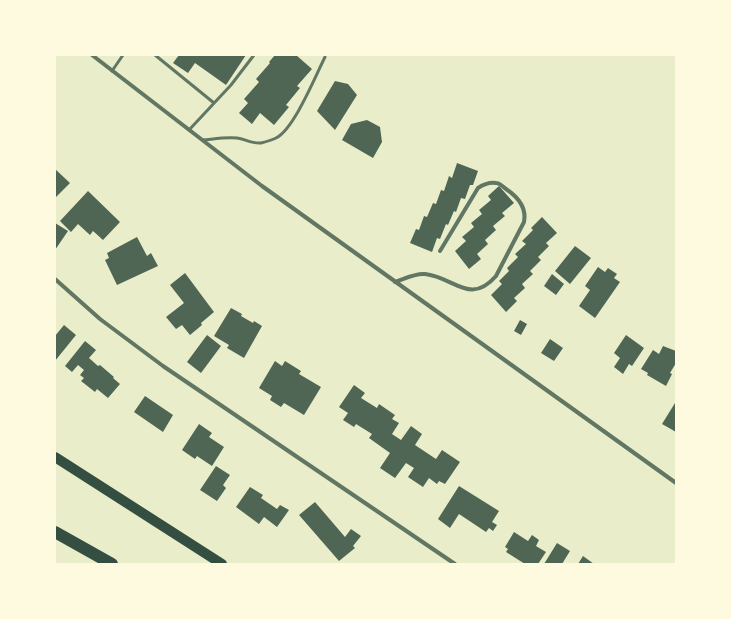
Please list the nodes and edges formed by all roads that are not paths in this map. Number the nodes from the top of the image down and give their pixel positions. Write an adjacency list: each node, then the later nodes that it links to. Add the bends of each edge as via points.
1 (92, 55): 6 (street)
2 (123, 55): 6 (lane)
3 (155, 55): 7 (lane)
4 (254, 55): 7 (lane)
5 (324, 57): 9 (lane, via 303,104 284,132 276,138 260,143 238,138)
6 (112, 71): 8 (street)
7 (214, 103): 8 (lane)
8 (189, 130): 9 (street)
9 (202, 140): 12 (street)
10 (440, 251): 12 (street, via 478,188 484,184 498,183 516,196 524,208 524,222 496,276 483,288 460,288 424,274)
11 (55, 279): 18 (street, via 100,319 163,366)
12 (395, 282): 14 (street)
13 (55, 456): 17 (main road)
14 (676, 483)
15 (55, 532): 16 (highway)
16 (112, 564)
17 (222, 564)
18 (455, 564)

